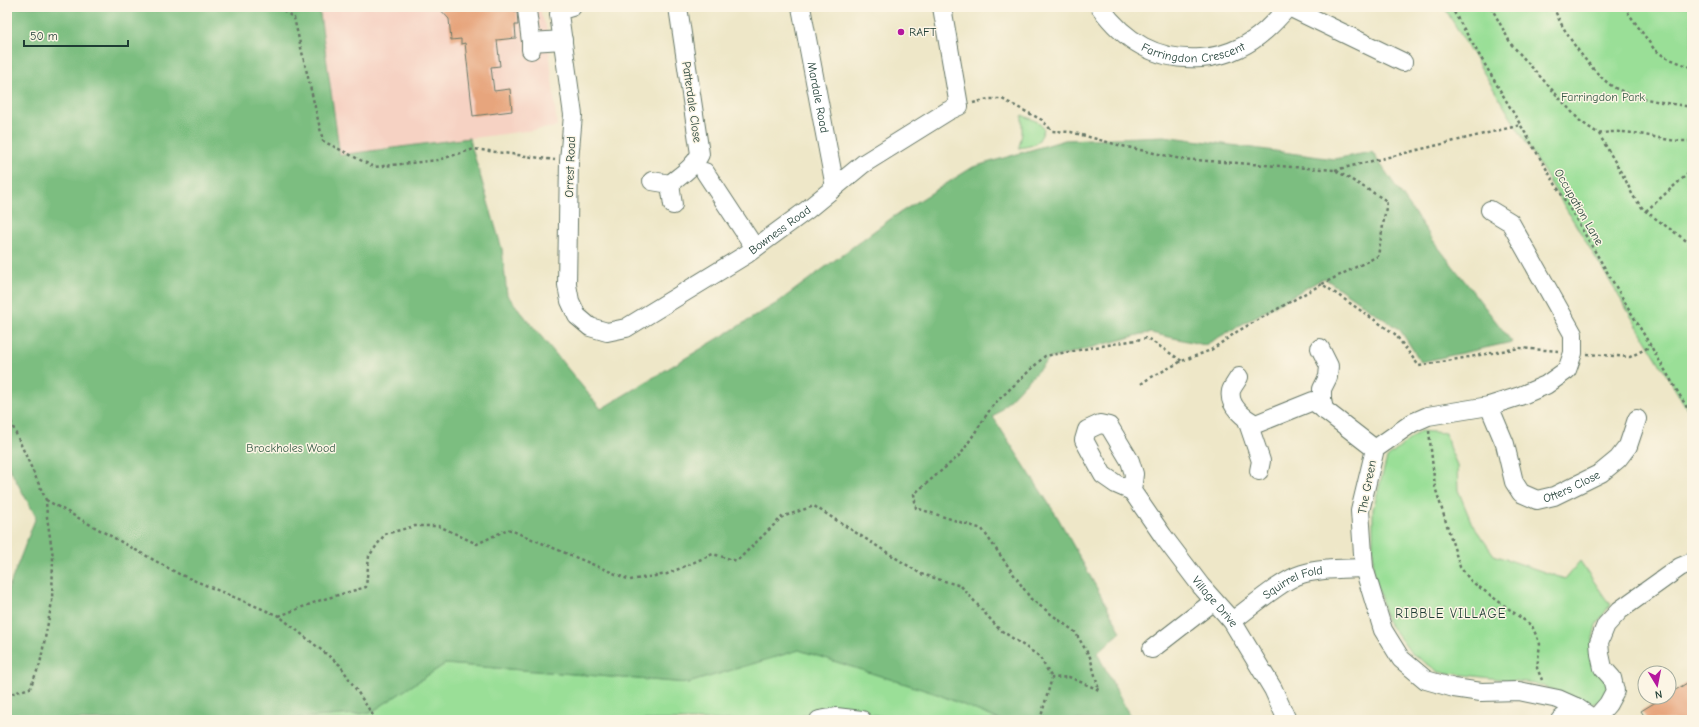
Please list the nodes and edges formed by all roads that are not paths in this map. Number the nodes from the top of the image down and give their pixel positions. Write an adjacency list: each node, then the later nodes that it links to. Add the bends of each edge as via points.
1 (572, 7): 8 (street, Orrest Road, via 562,10 559,14)
2 (678, 7): 12 (street, Patterdale Close, via 700,154 691,166)
3 (801, 7): 13 (street, Mardale Road)
4 (942, 7): 13 (street, Bowness Road, via 959,106 863,164)
5 (1100, 7): 6 (street, Farringdon Crescent, via 1119,30 1138,44 1158,54 1186,59 1215,56 1239,48 1273,24)
6 (1288, 7): 9 (street)
7 (526, 10): 8 (street, via 531,46)
8 (563, 40): 17 (street, Orrest Road, via 572,115 567,285 570,301 577,316)
9 (1403, 62)
10 (705, 172): 16 (street)
11 (652, 181): 12 (street)
12 (670, 184): 14 (street)
13 (835, 187): 16 (street, Bowness Road)
14 (673, 205)
15 (1490, 210): 20 (street, The Green, via 1510,222 1573,334 1573,353 1567,370 1546,385)
16 (755, 248): 17 (street, Bowness Road, via 626,328 607,332)
17 (590, 327)
18 (1320, 348): 21 (street, via 1329,366 1328,377 1322,388)
19 (1239, 377): 23 (street, via 1231,391 1232,400 1236,410)
20 (1489, 406): 22 (street, Otters Close, via 1505,444 1514,482 1521,493 1537,500 1554,496 1601,473 1618,459 1628,446); 24 (street, The Green, via 1428,416 1412,423)
21 (1324, 410): 23 (street, via 1313,401 1256,424); 24 (street)
22 (1637, 419)
23 (1247, 420): 25 (street, via 1261,461)
24 (1375, 449): 28 (street, The Green, via 1360,511)
25 (1259, 471)
26 (1132, 491): 29 (street, Village Drive, via 1163,536)
27 (1692, 562): 34 (street, The Green, via 1680,567 1620,610 1606,624 1599,642 1600,654 1603,668 1612,678 1615,691)
28 (1364, 568): 30 (street, Squirrel Fold, via 1301,574 1287,581); 32 (street, The Green, via 1382,630 1401,659 1426,680 1481,692 1519,692 1558,699)
29 (1214, 601): 30 (street, Village Drive); 31 (street)
30 (1232, 621): 36 (street, Village Drive, via 1273,689)
31 (1152, 649)
32 (1576, 707): 34 (street, The Green); 37 (street)
33 (830, 719): 35 (street)
34 (1595, 719)
35 (862, 720)
36 (1287, 720)
37 (1560, 720)

